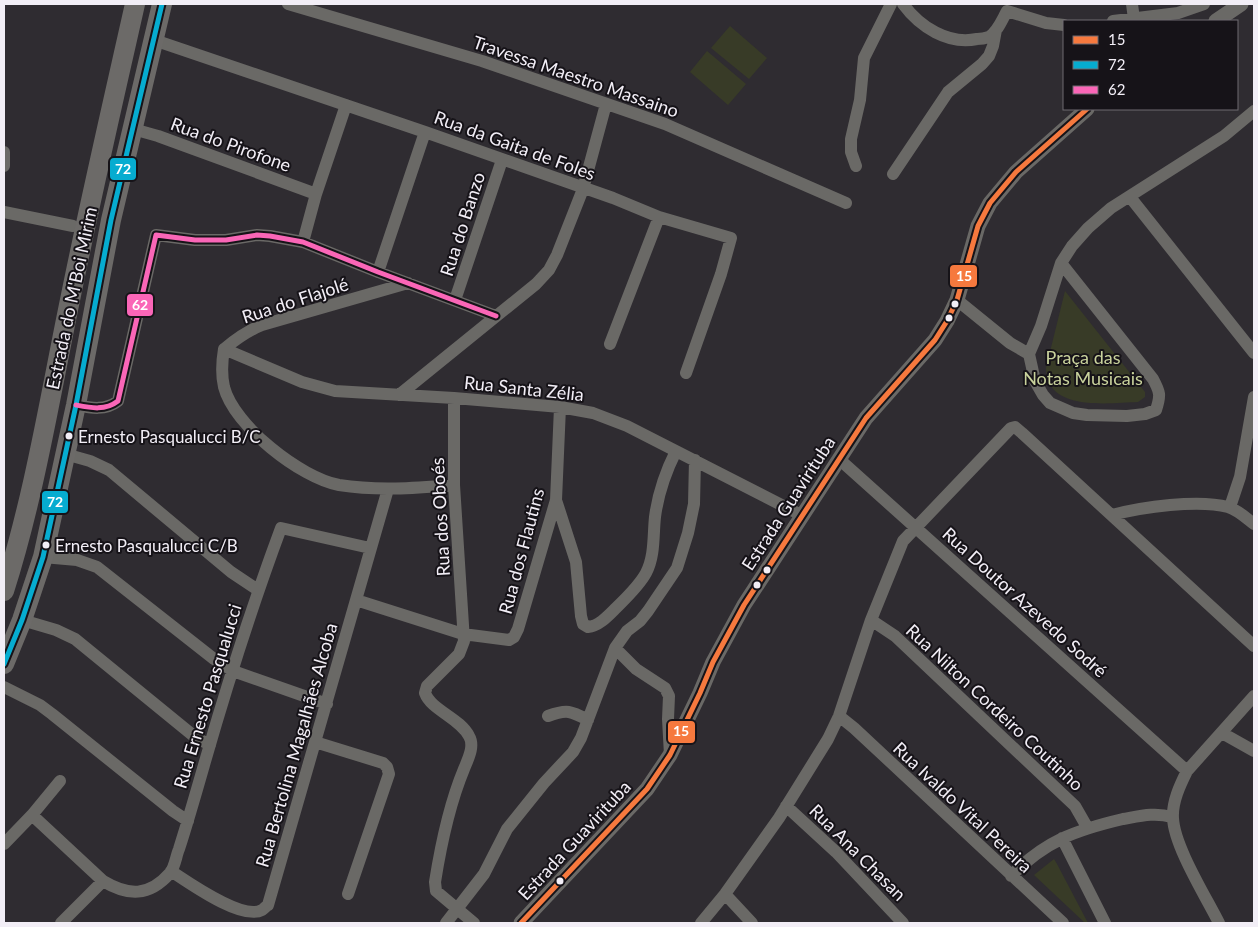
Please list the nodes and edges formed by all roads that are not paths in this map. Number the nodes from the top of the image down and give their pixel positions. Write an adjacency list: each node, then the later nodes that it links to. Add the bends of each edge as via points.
1 (135, 4): 22 (main road, Estrada do M'Boi Mirim)
2 (162, 4): 15 (main road, Estrada do M'Boi Mirim)
3 (288, 4): 16 (street, Travessa Maestro Massaino, via 482,61)
4 (891, 4): 24 (street, via 864,58 850,152)
5 (903, 4): 14 (street, via 924,26 964,42 988,37)
6 (1132, 4): 10 (street)
7 (1204, 4): 10 (street, via 1178,13)
8 (1241, 4): 12 (street)
9 (1006, 7): 13 (street, via 1046,24); 14 (street)
10 (1134, 19): 11 (street)
11 (1124, 20)
12 (1217, 20)
13 (1063, 25)
14 (996, 30): 25 (street, via 989,56 948,92)
15 (154, 40): 17 (street, Rua da Gaita de Foles); 20 (main road, Estrada do M'Boi Mirim)
16 (606, 104): 26 (street); 29 (street, Travessa Maestro Massaino, via 690,135)
17 (346, 105): 21 (street, Rua da Gaita de Foles); 27 (street)
18 (1086, 110): 38 (street, Estrada Guavirituba, via 1016,172 990,204 978,226)
19 (1254, 111): 28 (street, via 1224,136)
20 (133, 129): 27 (street, Rua do Pirofone); 45 (main road, Estrada do M'Boi Mirim, via 111,220)
21 (425, 132): 23 (street, Rua da Gaita de Foles); 35 (street)
22 (107, 133): 32 (main road, via 91,152); 44 (main road, Estrada do M'Boi Mirim)
23 (502, 160): 26 (street, Rua da Gaita de Foles); 37 (street, Rua do Banzo)
24 (856, 166)
25 (893, 174)
26 (583, 189): 31 (street, Rua da Gaita de Foles); 39 (street, via 549,270)
27 (316, 194): 33 (street)
28 (1130, 197): 34 (street, via 1088,228); 42 (street)
29 (846, 203)
30 (4, 212): 32 (street)
31 (659, 217): 40 (street); 46 (street, Rua da Gaita de Foles, via 730,238)
32 (73, 226): 50 (main road, via 41,385)
33 (303, 242): 35 (street); 51 (street, via 270,236 195,240 156,235 118,401 102,408)
34 (1060, 263): 43 (street); 43 (street, via 1153,379 1159,392 1156,410 1127,416 1087,415 1050,403 1035,381)
35 (378, 272): 36 (street)
36 (408, 283): 37 (street); 41 (street, Rua do Flajolé, via 262,325)
37 (455, 300): 39 (street)
38 (958, 300): 43 (street, via 995,332); 55 (street, Estrada Guavirituba, via 934,340 866,418)
39 (496, 316): 47 (street)
40 (610, 344)
41 (224, 349): 47 (street, Rua Santa Zélia, via 302,382 334,391); 58 (street, via 224,388 256,436 320,479)
42 (1254, 353)
43 (1029, 354)
44 (58, 359): 45 (main road); 50 (main road, Estrada do M'Boi Mirim)
45 (84, 362): 51 (main road, Estrada do M'Boi Mirim)
46 (686, 373)
47 (399, 394): 49 (street, Rua Santa Zélia)
48 (1254, 397): 60 (street, via 1240,477)
49 (454, 398): 52 (street, Rua Santa Zélia); 57 (street, Rua dos Oboés)
50 (49, 402): 68 (main road, Estrada do M'Boi Mirim)
51 (76, 405): 54 (main road, Estrada do M'Boi Mirim)
52 (560, 406): 53 (street, Rua Santa Zélia, via 593,413 627,426); 59 (street, Rua dos Flautins)
53 (676, 451): 56 (street, Rua Santa Zélia); 59 (street, via 660,494 652,558 646,573 596,625 588,627 583,624 576,562)
54 (65, 454): 66 (main road, Estrada do M'Boi Mirim); 67 (street, Rua Ernesto Pasqualucci, via 108,470 231,572)
55 (839, 459): 62 (street, Estrada Guavirituba); 64 (street, Rua Doutor Azevedo Sodré)
56 (695, 460): 62 (street, Rua Santa Zélia); 74 (street, via 694,504 677,568 648,611)
57 (454, 486): 58 (street); 72 (street, Rua dos Oboés)
58 (388, 490): 65 (street, Rua Bertolina Magalhães Alcoba)
59 (556, 500): 72 (street, Rua dos Flautins, via 514,636 509,640)
60 (1230, 508): 61 (street, via 1186,504); 63 (street)
61 (1112, 515): 64 (street, via 1015,427); 73 (street)
62 (803, 516): 87 (street, Estrada Guavirituba, via 744,605 713,662)
63 (1254, 524)
64 (915, 527): 71 (street, via 896,554); 88 (street, Rua Doutor Azevedo Sodré)
65 (370, 548): 67 (street, via 281,528); 69 (street, Rua Bertolina Magalhães Alcoba)
66 (43, 557): 70 (main road, Estrada do M'Boi Mirim); 76 (street, via 77,560 97,567)
67 (258, 590): 76 (street, Rua Ernesto Pasqualucci)
68 (4, 592)
69 (356, 600): 72 (street); 79 (street, Rua Bertolina Magalhães Alcoba)
70 (22, 620): 75 (main road, Estrada do M'Boi Mirim); 85 (street, via 75,639)
71 (871, 620): 81 (street); 94 (street, Rua Nilton Cordeiro Coutinho, via 895,636 1075,806)
72 (464, 634): 102 (street, via 459,654 427,686 425,693 467,732 471,742 468,760 454,795 435,882 436,891)
73 (1254, 646)
74 (614, 648): 82 (street); 87 (street, via 667,692)
75 (4, 664)
76 (233, 671): 79 (street); 85 (street, Rua Ernesto Pasqualucci)
77 (4, 688): 93 (street, via 40,705)
78 (1254, 696): 83 (street)
79 (327, 704): 84 (street, Rua Bertolina Magalhães Alcoba)
80 (548, 716): 82 (street, via 565,711)
81 (839, 716): 90 (street); 98 (street, Rua Ivaldo Vital Pereira)
82 (588, 720): 102 (street, via 574,752 507,829 488,868)
83 (1222, 733): 86 (street); 88 (street)
84 (315, 742): 97 (street, Rua Bertolina Magalhães Alcoba, via 272,893 263,910 242,910 223,903); 100 (street, via 383,763 389,770)
85 (210, 745): 93 (street, Rua Ernesto Pasqualucci)
86 (1254, 751)
87 (670, 755): 106 (street, Estrada Guavirituba, via 647,789)
88 (1187, 771): 92 (street, via 1179,786)
89 (60, 781): 91 (street)
90 (786, 806): 101 (street); 109 (street, Rua Ana Chasan, via 836,852)
91 (32, 815): 96 (street); 99 (street)
92 (1172, 817): 94 (street, via 1144,815); 112 (street, via 1178,842)
93 (188, 821): 97 (street, Rua Ernesto Pasqualucci)
94 (1087, 827): 95 (street)
95 (1062, 838): 98 (street, via 1035,854); 111 (street)
96 (4, 844)
97 (171, 871): 99 (street, via 162,882 141,892 130,893)
98 (1011, 876): 110 (street, Rua Ivaldo Vital Pereira)
99 (103, 881): 103 (street)
100 (348, 894)
101 (725, 894): 107 (street); 108 (street)
102 (457, 907): 104 (street); 105 (street)
103 (61, 923)
104 (446, 923)
105 (474, 923)
106 (521, 923)
107 (701, 923)
108 (752, 923)
109 (903, 923)
110 (1063, 923)
111 (1105, 923)
112 (1219, 923)

